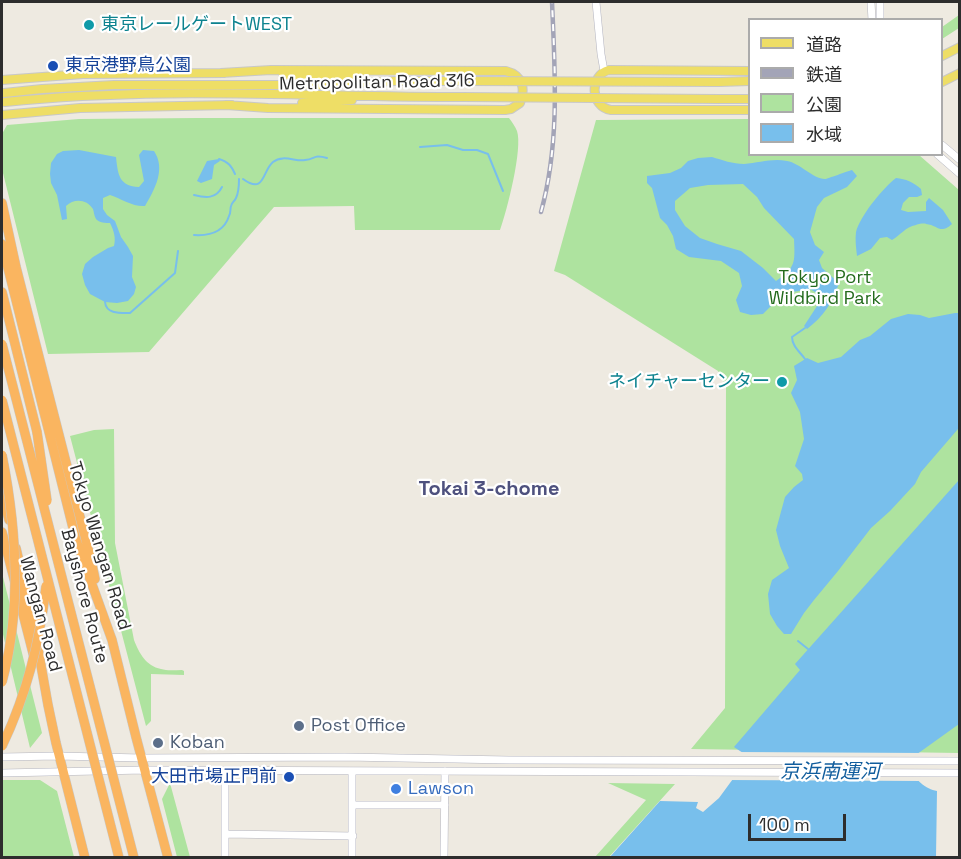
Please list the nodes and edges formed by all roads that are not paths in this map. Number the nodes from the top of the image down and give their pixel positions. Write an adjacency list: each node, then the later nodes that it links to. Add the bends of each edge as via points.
1 (596, 2): 8 (street)
2 (872, 2): 4 (street)
3 (880, 2): 5 (street)
4 (872, 18)
5 (880, 18)
6 (960, 47): 7 (main road)
7 (943, 56)
8 (604, 71): 9 (main road); 19 (main road, via 596,80 595,95 606,109)
9 (748, 71)
10 (221, 73): 12 (main road, via 83,74); 13 (main road); 18 (main road, via 506,71 517,75 523,91 520,103 505,110)
11 (960, 74): 15 (main road)
12 (2, 80)
13 (396, 81): 14 (main road, Metropolitan Road 316, bridge); 16 (main road, Metropolitan Road 316, via 114,85 54,88 5,97 224,93)
14 (748, 81)
15 (943, 82)
16 (396, 97): 17 (main road, Metropolitan Road 316, bridge); 18 (main road)
17 (748, 99)
18 (226, 105): 20 (main road, via 80,108)
19 (748, 110)
20 (2, 115)
21 (943, 146): 23 (street)
22 (939, 156): 24 (street)
23 (960, 160)
24 (960, 174)
25 (2, 203): 33 (highway)
26 (2, 244): 33 (highway, Tokyo Wangan Road, via 76,540)
27 (2, 292): 36 (highway, bridge, via 37,432 49,540 45,602 36,650)
28 (2, 344): 55 (highway, Bayshore Route, bridge)
29 (2, 400): 54 (highway, Bayshore Route, bridge)
30 (2, 456): 34 (highway, bridge, via 14,535 15,582 12,631)
31 (2, 491): 35 (highway)
32 (2, 532): 35 (highway, Wangan Road)
33 (100, 610): 39 (highway, Tokyo Wangan Road, via 112,640)
34 (2, 682)
35 (48, 705): 37 (highway)
36 (2, 746)
37 (58, 756): 38 (street); 39 (street); 42 (highway)
38 (2, 757)
39 (141, 758): 40 (street); 41 (highway, Tokyo Wangan Road)
40 (958, 761)
41 (145, 770): 42 (street); 43 (street); 52 (highway, Tokyo Wangan Road)
42 (63, 771): 46 (street); 53 (highway)
43 (225, 771): 44 (street); 50 (street)
44 (352, 771): 45 (street); 48 (street)
45 (445, 771): 47 (street); 49 (street)
46 (2, 772)
47 (960, 773)
48 (352, 805): 49 (street); 51 (street)
49 (445, 806): 58 (street)
50 (225, 834): 51 (street); 56 (street)
51 (352, 836): 57 (street)
52 (168, 857)
53 (85, 858)
54 (118, 858)
55 (134, 858)
56 (225, 858)
57 (352, 858)
58 (444, 858)

